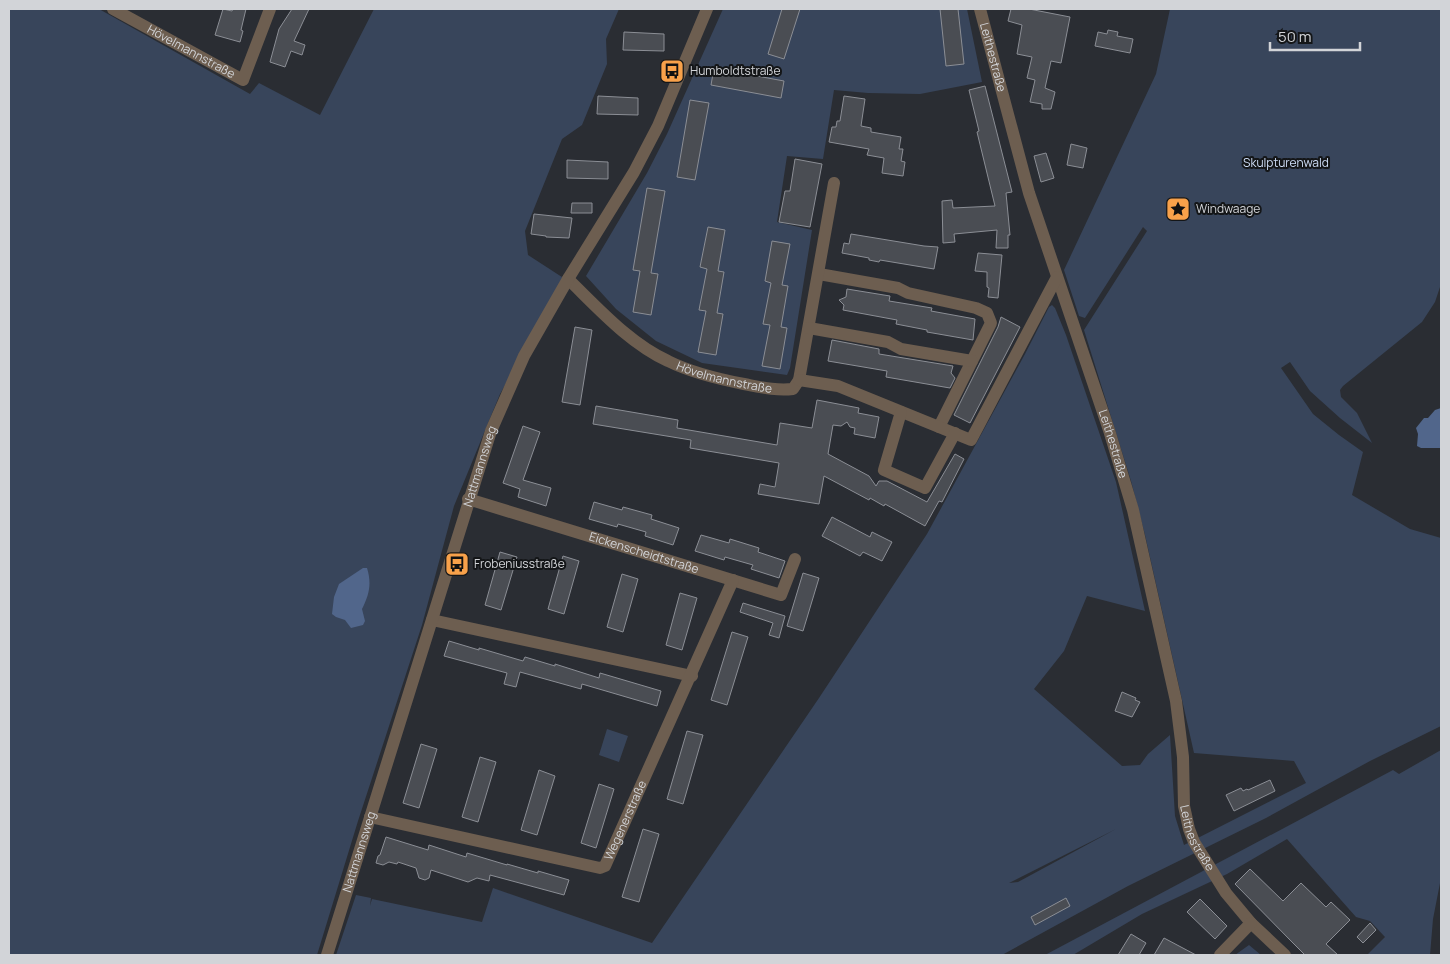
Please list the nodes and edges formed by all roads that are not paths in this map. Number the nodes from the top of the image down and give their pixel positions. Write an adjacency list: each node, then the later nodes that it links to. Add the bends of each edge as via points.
1 (113, 9): 2 (street, Hövelmannstraße, via 243,80)
2 (270, 9)
3 (707, 9): 8 (street, Nattmannsweg, via 658,126 634,172)
4 (980, 9): 7 (street, Leithestraße, via 1029,193)
5 (834, 183): 6 (street)
6 (819, 274): 9 (street); 10 (street, via 898,288 908,294 982,309 991,323)
7 (1057, 278): 14 (street, via 971,440); 21 (street, Leithestraße, via 1133,510 1176,701 1183,758 1184,806 1189,829 1218,882)
8 (568, 279): 11 (street, Hövelmannstraße, via 623,331 668,361 717,379 782,390 793,389); 15 (street, Nattmannsweg, via 510,384)
9 (809, 328): 10 (street); 11 (street)
10 (972, 361): 13 (street)
11 (799, 380): 12 (street, via 838,386)
12 (901, 412): 13 (street); 14 (street, via 884,470 925,488)
13 (939, 427): 14 (street)
14 (955, 433)
15 (468, 499): 17 (street, Eickenscheidtstraße); 18 (street, Nattmannsweg)
16 (795, 559): 17 (street, Eickenscheidtstraße, via 782,595)
17 (733, 580): 19 (street, Wegenerstraße)
18 (432, 620): 19 (street); 20 (street, Nattmannsweg)
19 (692, 676): 20 (street, Wegenerstraße, via 605,866 600,868)
20 (370, 816): 22 (street, Nattmannsweg)
21 (1251, 923): 23 (street); 24 (street, Leithestraße)
22 (327, 955)
23 (1220, 955)
24 (1285, 955)

